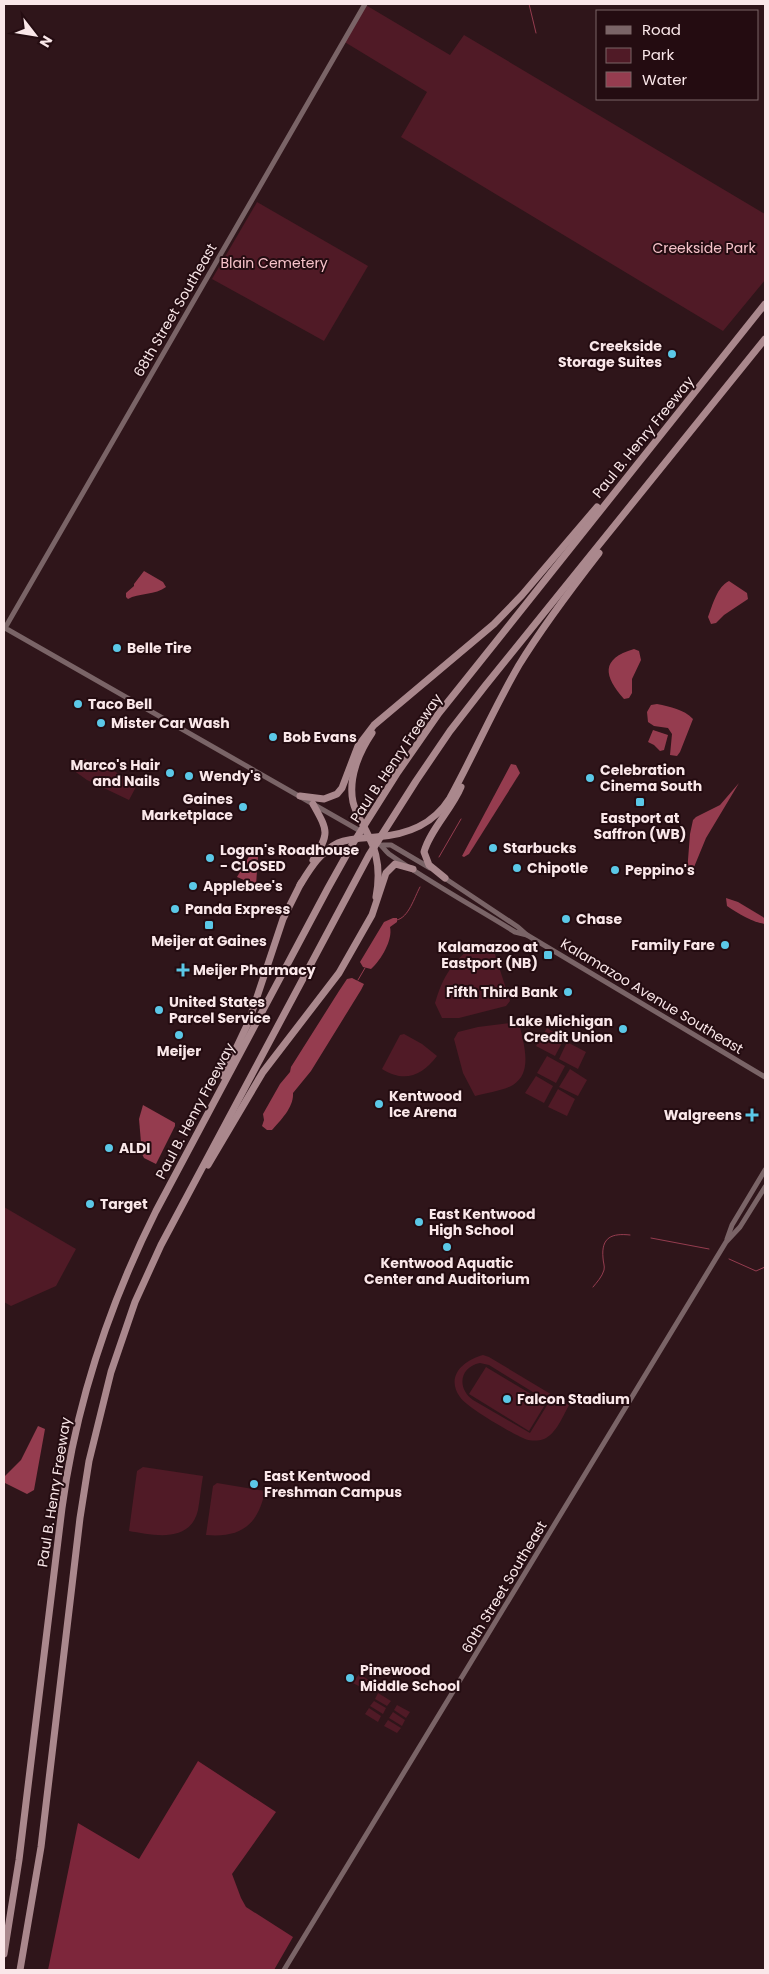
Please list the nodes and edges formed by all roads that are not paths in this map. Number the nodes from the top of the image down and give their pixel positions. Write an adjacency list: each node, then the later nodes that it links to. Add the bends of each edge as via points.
1 (365, 4): 6 (main road, 68th Street Southeast)
2 (765, 304): 4 (highway, Paul B. Henry Freeway)
3 (765, 340): 5 (highway)
4 (698, 389): 7 (highway, via 516,601 483,634); 21 (highway, Paul B. Henry Freeway, via 439,714 398,772 352,845)
5 (688, 436): 8 (highway, via 548,621 518,667); 22 (highway, via 456,724 411,788 369,855)
6 (5, 628): 9 (main road, Kalamazoo Avenue Southeast)
7 (408, 697): 9 (highway, via 382,717 362,739 337,794 324,799); 11 (highway, via 372,733 355,768 354,802)
8 (480, 740): 11 (highway, via 450,798 435,817 407,832); 14 (highway, via 455,800 425,848 427,861)
9 (300, 796): 10 (main road, Kalamazoo Avenue Southeast)
10 (314, 804): 11 (main road, Kalamazoo Avenue Southeast); 15 (highway, via 324,824 325,837)
11 (370, 837): 12 (main road, Kalamazoo Avenue Southeast); 15 (highway, via 344,841 330,848); 16 (highway, via 379,879 374,905)
12 (383, 845): 13 (main road, Kalamazoo Avenue Southeast, via 386,852); 14 (main road, Kalamazoo Avenue Southeast, via 391,845)
13 (413, 869): 16 (highway, via 397,864 391,866 374,912); 17 (main road, Kalamazoo Avenue Southeast, via 515,932)
14 (445, 878): 17 (main road, Kalamazoo Avenue Southeast)
15 (300, 885): 21 (highway, via 283,919 246,1029)
16 (361, 934): 22 (highway, via 339,973 256,1083)
17 (527, 935): 18 (main road, Kalamazoo Avenue Southeast)
18 (765, 1077)
19 (765, 1170): 23 (main road, 60th Street Southeast)
20 (765, 1187): 23 (main road, 60th Street Southeast, via 740,1227)
21 (156, 1211): 24 (highway, Paul B. Henry Freeway, via 110,1313 73,1440 60,1518 20,1860)
22 (172, 1223): 25 (highway, via 126,1326 103,1400 89,1461 40,1856)
23 (726, 1242): 26 (main road, 60th Street Southeast)
24 (4, 1954)
25 (20, 1970)
26 (284, 1970)

